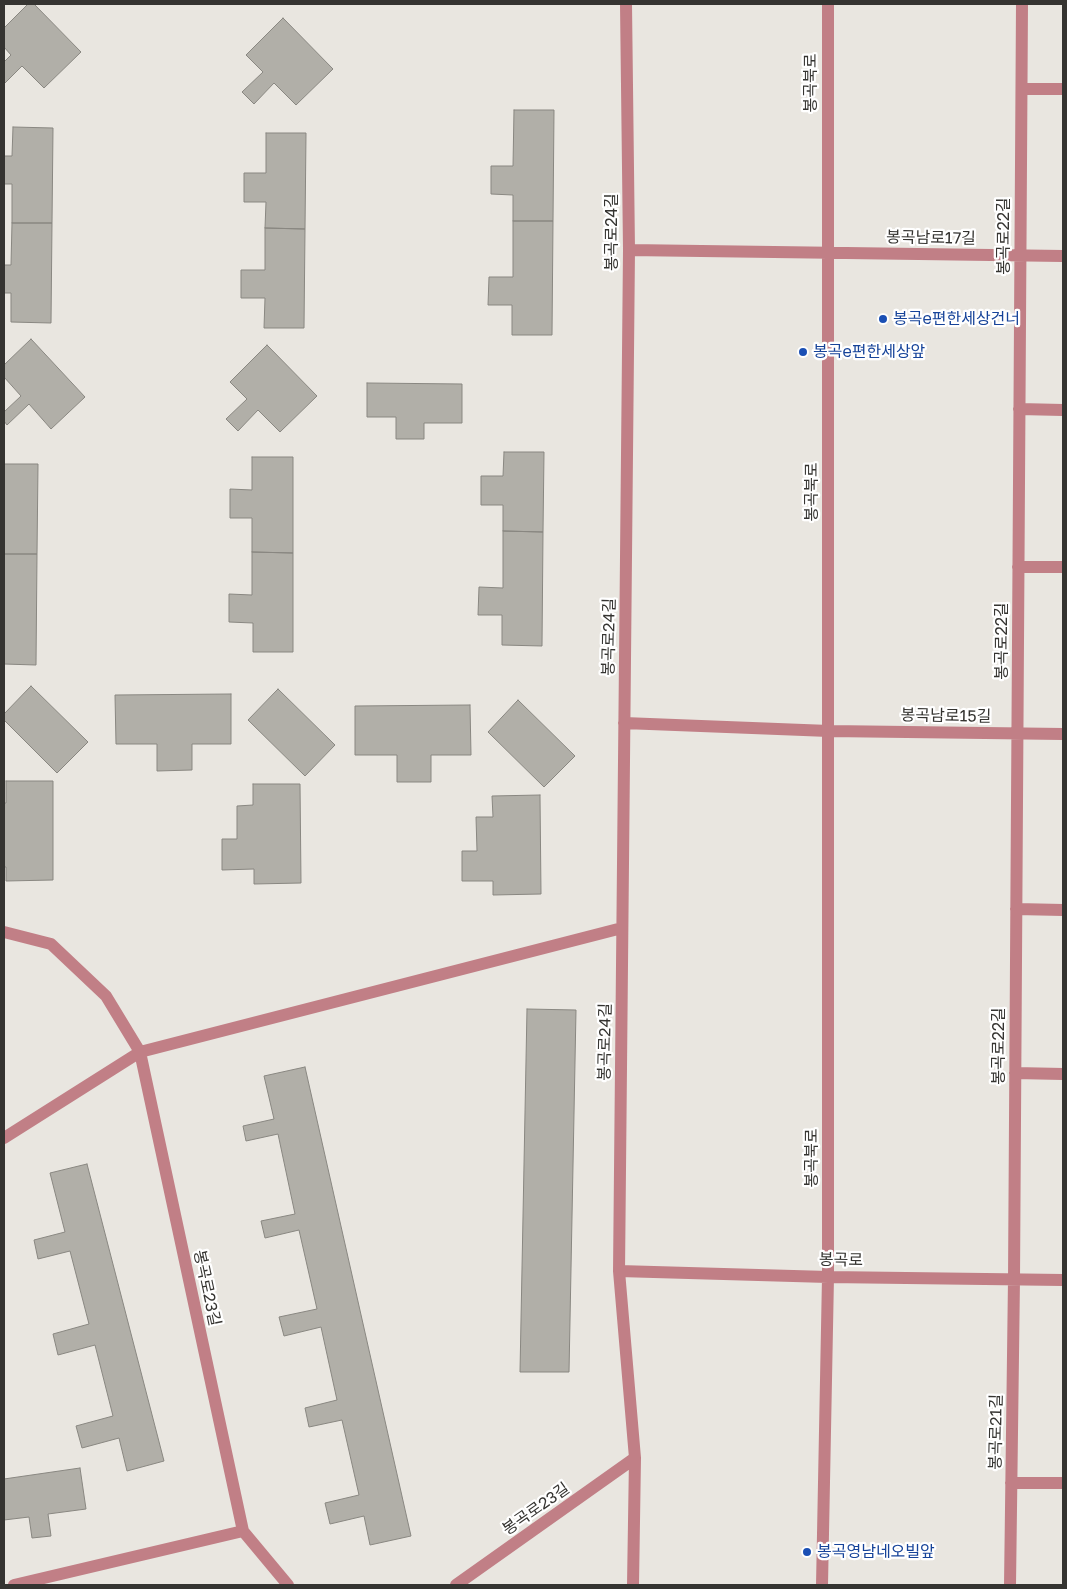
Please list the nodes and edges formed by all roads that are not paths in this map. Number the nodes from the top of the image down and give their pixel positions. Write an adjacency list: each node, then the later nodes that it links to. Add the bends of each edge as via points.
1 (626, 4): 6 (street, 봉곡로24길)
2 (828, 4): 7 (street, 봉곡북로)
3 (1022, 4): 4 (street, 봉곡로22길)
4 (1022, 89): 5 (street); 8 (street, 봉곡로22길)
5 (1063, 89)
6 (629, 250): 7 (street); 14 (street, 봉곡로24길)
7 (828, 253): 8 (street, 봉곡남로17길); 15 (street, 봉곡북로)
8 (1020, 256): 9 (street, 봉곡남로17길); 10 (street, 봉곡로22길)
9 (1063, 256)
10 (1020, 410): 11 (street); 13 (street, 봉곡로22길)
11 (1063, 410)
12 (1063, 566): 13 (street)
13 (1018, 567): 16 (street, 봉곡로22길)
14 (624, 723): 15 (street); 20 (street, 봉곡로24길)
15 (829, 731): 16 (street, 봉곡남로15길); 27 (street, 봉곡북로)
16 (1018, 734): 17 (street, 봉곡남로15길); 18 (street, 봉곡로22길)
17 (1063, 734)
18 (1016, 910): 19 (street); 23 (street, 봉곡로22길)
19 (1063, 910)
20 (622, 928): 22 (street); 26 (street, 봉곡로24길)
21 (4, 932): 22 (street, 봉곡로23길, via 51,944 106,996)
22 (140, 1052): 25 (street); 33 (street, 봉곡로23길)
23 (1015, 1073): 24 (street); 28 (street, 봉곡로22길)
24 (1063, 1074)
25 (4, 1138)
26 (619, 1271): 27 (street, 봉곡로); 30 (street)
27 (828, 1277): 28 (street, 봉곡로); 38 (street, 봉곡북로)
28 (1014, 1279): 29 (street, 봉곡로); 31 (street, 봉곡로21길)
29 (1063, 1280)
30 (635, 1458): 36 (street, 봉곡로23길); 37 (street)
31 (1011, 1483): 32 (street); 39 (street, 봉곡로21길)
32 (1063, 1484)
33 (243, 1531): 34 (street); 35 (street, 봉곡로23길)
34 (14, 1585)
35 (288, 1585)
36 (456, 1585)
37 (633, 1585)
38 (822, 1585)
39 (1010, 1585)

